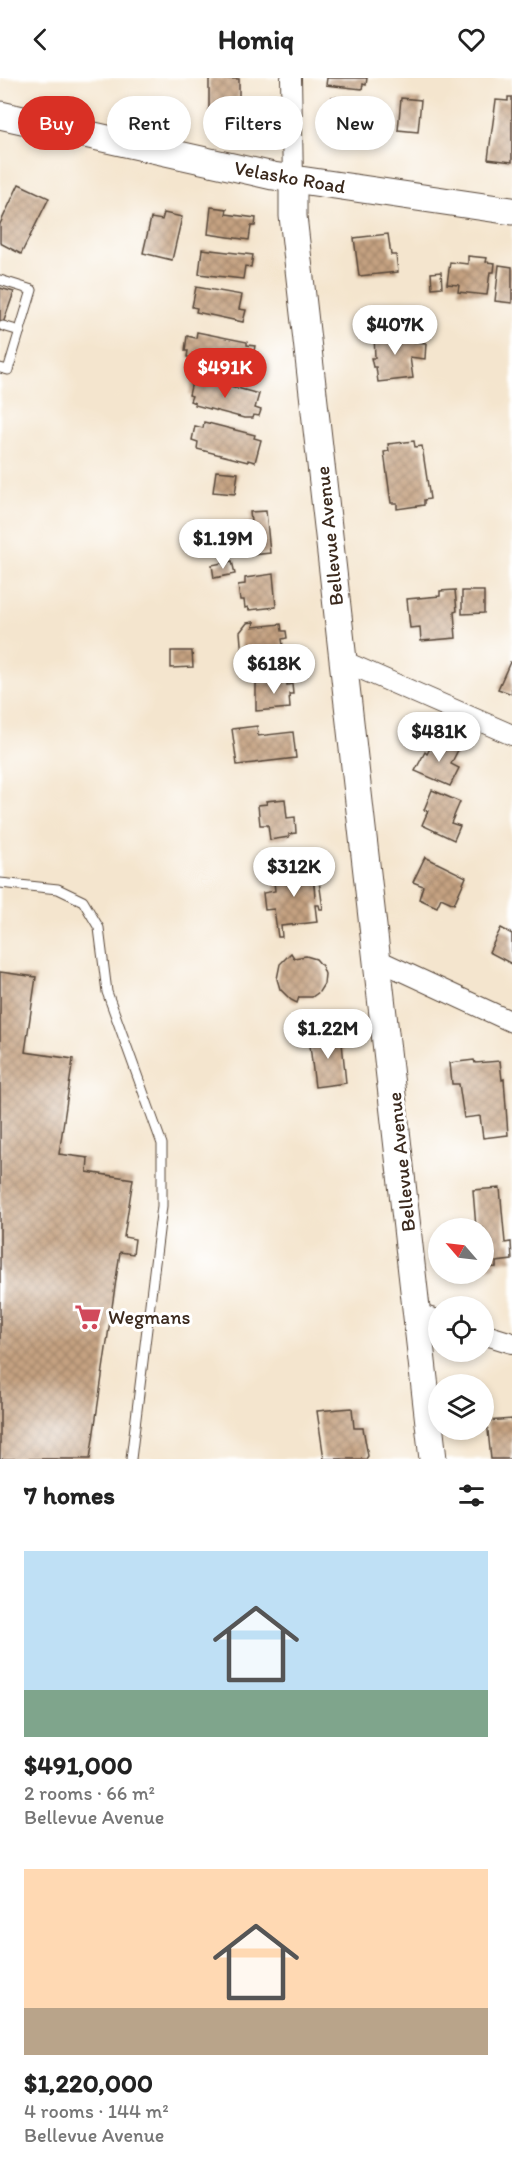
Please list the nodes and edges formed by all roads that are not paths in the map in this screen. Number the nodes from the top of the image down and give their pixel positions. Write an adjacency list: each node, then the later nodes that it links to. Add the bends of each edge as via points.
1 (291, 78): 3 (street, Bellevue Avenue)
2 (0, 115): 3 (street, Velasko Road)
3 (293, 179): 4 (street, Velasko Road); 9 (street, Bellevue Avenue, via 293,216)
4 (512, 211)
5 (0, 280): 7 (lane, via 32,291)
6 (3, 326): 7 (lane)
7 (20, 331): 8 (lane, via 8,370)
8 (0, 368)
9 (343, 661): 10 (street); 12 (street, Bellevue Avenue)
10 (512, 735)
11 (0, 883): 18 (lane, via 58,889 83,901 99,928 107,993 162,1144 162,1206)
12 (378, 960): 13 (street); 14 (street, Bellevue Avenue)
13 (512, 1022)
14 (428, 1317)
15 (494, 1337): 16 (street)
16 (512, 1343)
17 (430, 1362): 19 (street, Bellevue Avenue)
18 (131, 1459)
19 (433, 1459)

